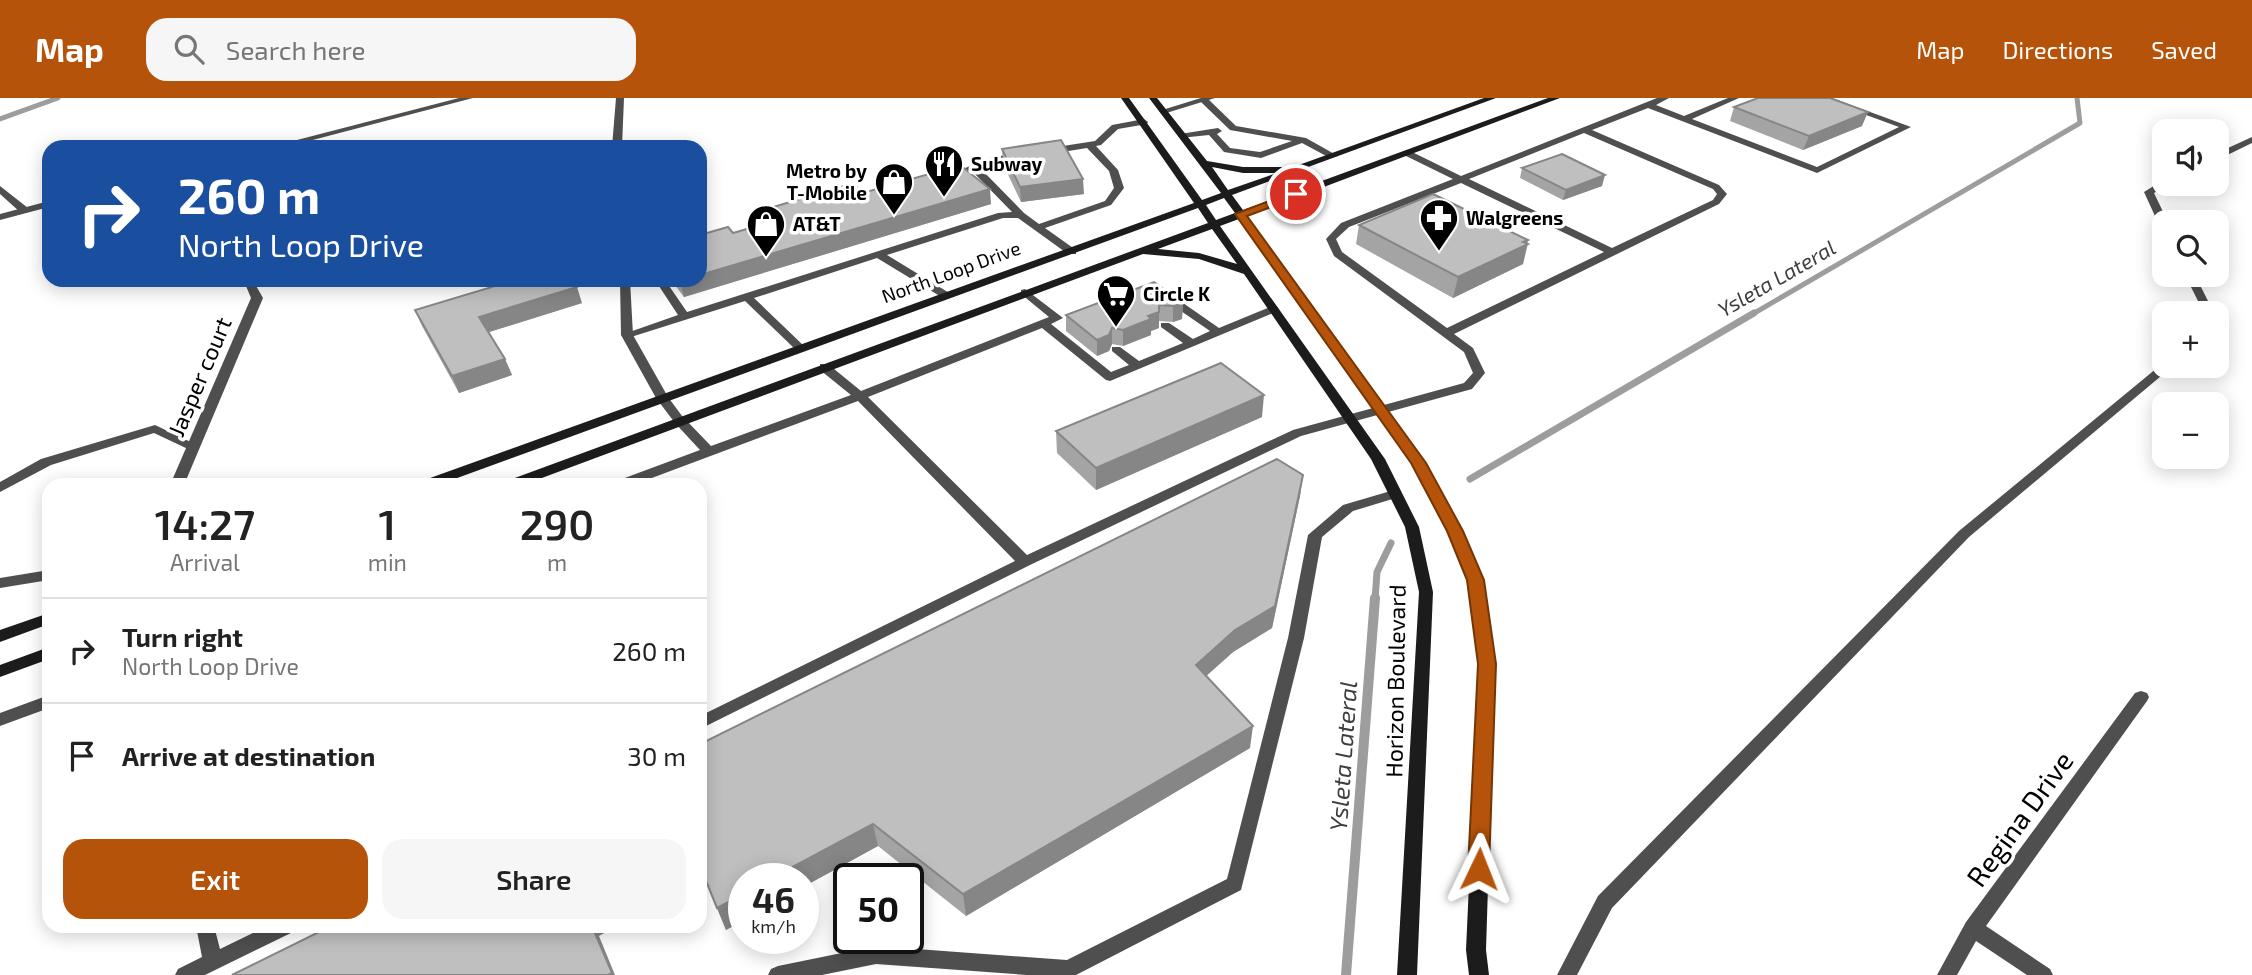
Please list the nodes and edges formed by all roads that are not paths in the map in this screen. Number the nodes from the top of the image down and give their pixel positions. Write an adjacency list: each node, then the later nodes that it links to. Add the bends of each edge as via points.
1 (469, 98): 19 (street)
2 (620, 98): 20 (street)
3 (1125, 98): 14 (main road, Horizon Boulevard)
4 (1153, 98): 12 (main road)
5 (1492, 98): 29 (main road, North Loop Drive)
6 (1556, 98): 28 (main road, North Loop Drive)
7 (1665, 98): 11 (street)
8 (1735, 98): 13 (street)
9 (1824, 98): 13 (street, via 1907,127 1817,170)
10 (1207, 99): 12 (street); 15 (street)
11 (1648, 105): 13 (street); 16 (street)
12 (1163, 111): 18 (main road)
13 (1684, 119)
14 (1144, 122): 24 (street, via 1115,127); 38 (main road, Horizon Boulevard)
15 (1233, 128): 17 (street); 21 (street)
16 (1584, 130): 34 (street); 51 (street, via 1716,187 1722,194 1716,202)
17 (1214, 135): 18 (street); 23 (street); 26 (street, via 1227,150 1261,155)
18 (1183, 136): 30 (main road)
19 (303, 140)
20 (617, 140)
21 (1303, 140): 26 (street); 29 (street)
22 (2252, 140): 27 (street)
23 (1241, 143)
24 (1090, 145): 32 (street, via 1008,156); 47 (street, via 1113,170 1119,188 1108,203)
25 (1260, 145): 26 (street)
26 (1280, 148)
27 (2229, 151)
28 (1407, 153): 34 (street); 43 (main road, North Loop Drive)
29 (1333, 156): 31 (main road, North Loop Drive)
30 (1204, 163): 31 (main road, via 1243,170); 37 (main road)
31 (1300, 168): 37 (main road, North Loop Drive)
32 (975, 169): 33 (street); 44 (street)
33 (942, 179)
34 (1464, 179): 51 (street); 66 (street, via 1345,226 1331,239 1338,254)
35 (0, 189): 41 (street)
36 (2152, 190): 42 (street)
37 (1226, 194): 38 (main road, North Loop Drive); 43 (main road)
38 (1200, 203): 46 (main road, Horizon Boulevard); 49 (main road, North Loop Drive)
39 (42, 206): 41 (street)
40 (806, 206): 48 (street)
41 (24, 210): 45 (street)
42 (2157, 210)
43 (1241, 214): 46 (main road, North Loop Drive); 76 (main road)
44 (1020, 215): 47 (street); 52 (street, via 1002,215)
45 (0, 217)
46 (1214, 223): 50 (main road, North Loop Drive); 53 (main road, Horizon Boulevard)
47 (1037, 228): 49 (street)
48 (727, 237)
49 (1072, 252): 60 (main road, North Loop Drive)
50 (1135, 252): 53 (main road, via 1215,258); 58 (main road, North Loop Drive)
51 (1612, 252): 66 (street)
52 (877, 254): 59 (street); 60 (street)
53 (1248, 272): 61 (main road, Horizon Boulevard)
54 (252, 287): 79 (street, Jasper court, via 257,298)
55 (625, 287): 67 (street)
56 (665, 287): 62 (street)
57 (1155, 289): 65 (street)
58 (1026, 292): 63 (street, via 1062,318); 72 (main road, North Loop Drive)
59 (746, 296): 62 (street); 69 (street)
60 (947, 296): 69 (main road, North Loop Drive)
61 (1274, 309): 65 (street); 77 (main road, Horizon Boulevard)
62 (684, 316): 67 (street)
63 (1043, 323): 71 (street, via 1110,377); 74 (street)
64 (1165, 326): 68 (street)
65 (1217, 331): 68 (street)
66 (1446, 333): 76 (street, via 1469,350 1479,373 1468,386)
67 (627, 335): 75 (street)
68 (1191, 342): 71 (street)
69 (800, 348): 75 (main road, North Loop Drive)
70 (1116, 349): 71 (street)
71 (1137, 365)
72 (824, 367): 74 (street); 78 (main road, North Loop Drive)
73 (2152, 378): 106 (street, via 1964,534 1605,902)
74 (860, 396): 80 (street); 87 (street)
75 (662, 398): 78 (street); 82 (main road, North Loop Drive)
76 (1381, 410): 77 (street); 105 (main road, via 1418,463 1475,580 1487,664 1476,950)
77 (1351, 418): 86 (main road, Horizon Boulevard); 87 (street, via 1297,433)
78 (679, 420): 80 (street); 83 (main road, North Loop Drive)
79 (193, 446): 81 (street, Jasper court); 85 (street, via 155,429 46,462)
80 (709, 452): 84 (street)
81 (178, 478)
82 (443, 478)
83 (527, 478)
84 (639, 478)
85 (0, 488)
86 (1394, 494): 103 (street, via 1348,508 1315,535 1296,638 1235,884 1068,969 876,955); 104 (main road, Horizon Boulevard, via 1412,527 1426,592)
87 (1025, 562): 97 (street)
88 (42, 576): 89 (street)
89 (0, 583)
90 (42, 621): 91 (main road)
91 (0, 636)
92 (42, 656): 93 (main road)
93 (0, 671)
94 (2141, 697): 98 (street, Regina Drive)
95 (42, 704): 96 (street)
96 (0, 720)
97 (707, 720)
98 (1973, 928): 107 (street, Regina Drive); 108 (street)
99 (207, 933): 101 (street)
100 (271, 933): 101 (street)
101 (213, 961): 102 (street)
102 (185, 975)
103 (778, 975)
104 (1407, 975)
105 (1479, 975)
106 (1567, 975)
107 (1947, 975)
108 (2043, 975)

